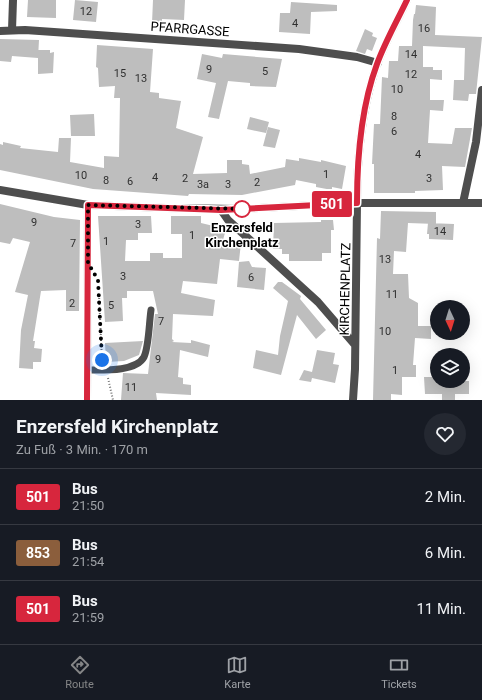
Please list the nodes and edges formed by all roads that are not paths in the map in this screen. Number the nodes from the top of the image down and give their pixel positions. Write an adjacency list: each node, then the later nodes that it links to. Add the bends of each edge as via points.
1 (13, 0): 3 (street)
2 (407, 0): 5 (street, KIRCHENPLATZ)
3 (12, 30): 4 (street, PFARRGASSE); 5 (street, PFARRGASSE, via 300,49 357,57)
4 (0, 31)
5 (378, 63): 8 (street, KIRCHENPLATZ, via 362,126)
6 (482, 90): 9 (street, via 476,142)
7 (0, 190): 11 (street)
8 (357, 203): 9 (street); 12 (street); 14 (street, KIRCHENPLATZ)
9 (463, 203): 10 (street)
10 (482, 203)
11 (88, 205): 12 (street); 15 (street)
12 (221, 210): 14 (street, KIRCHENPLATZ, via 228,220 327,311)
13 (151, 310): 15 (lane, via 143,358 123,368)
14 (355, 345): 17 (street)
15 (87, 370): 16 (street)
16 (87, 400)
17 (353, 400)

